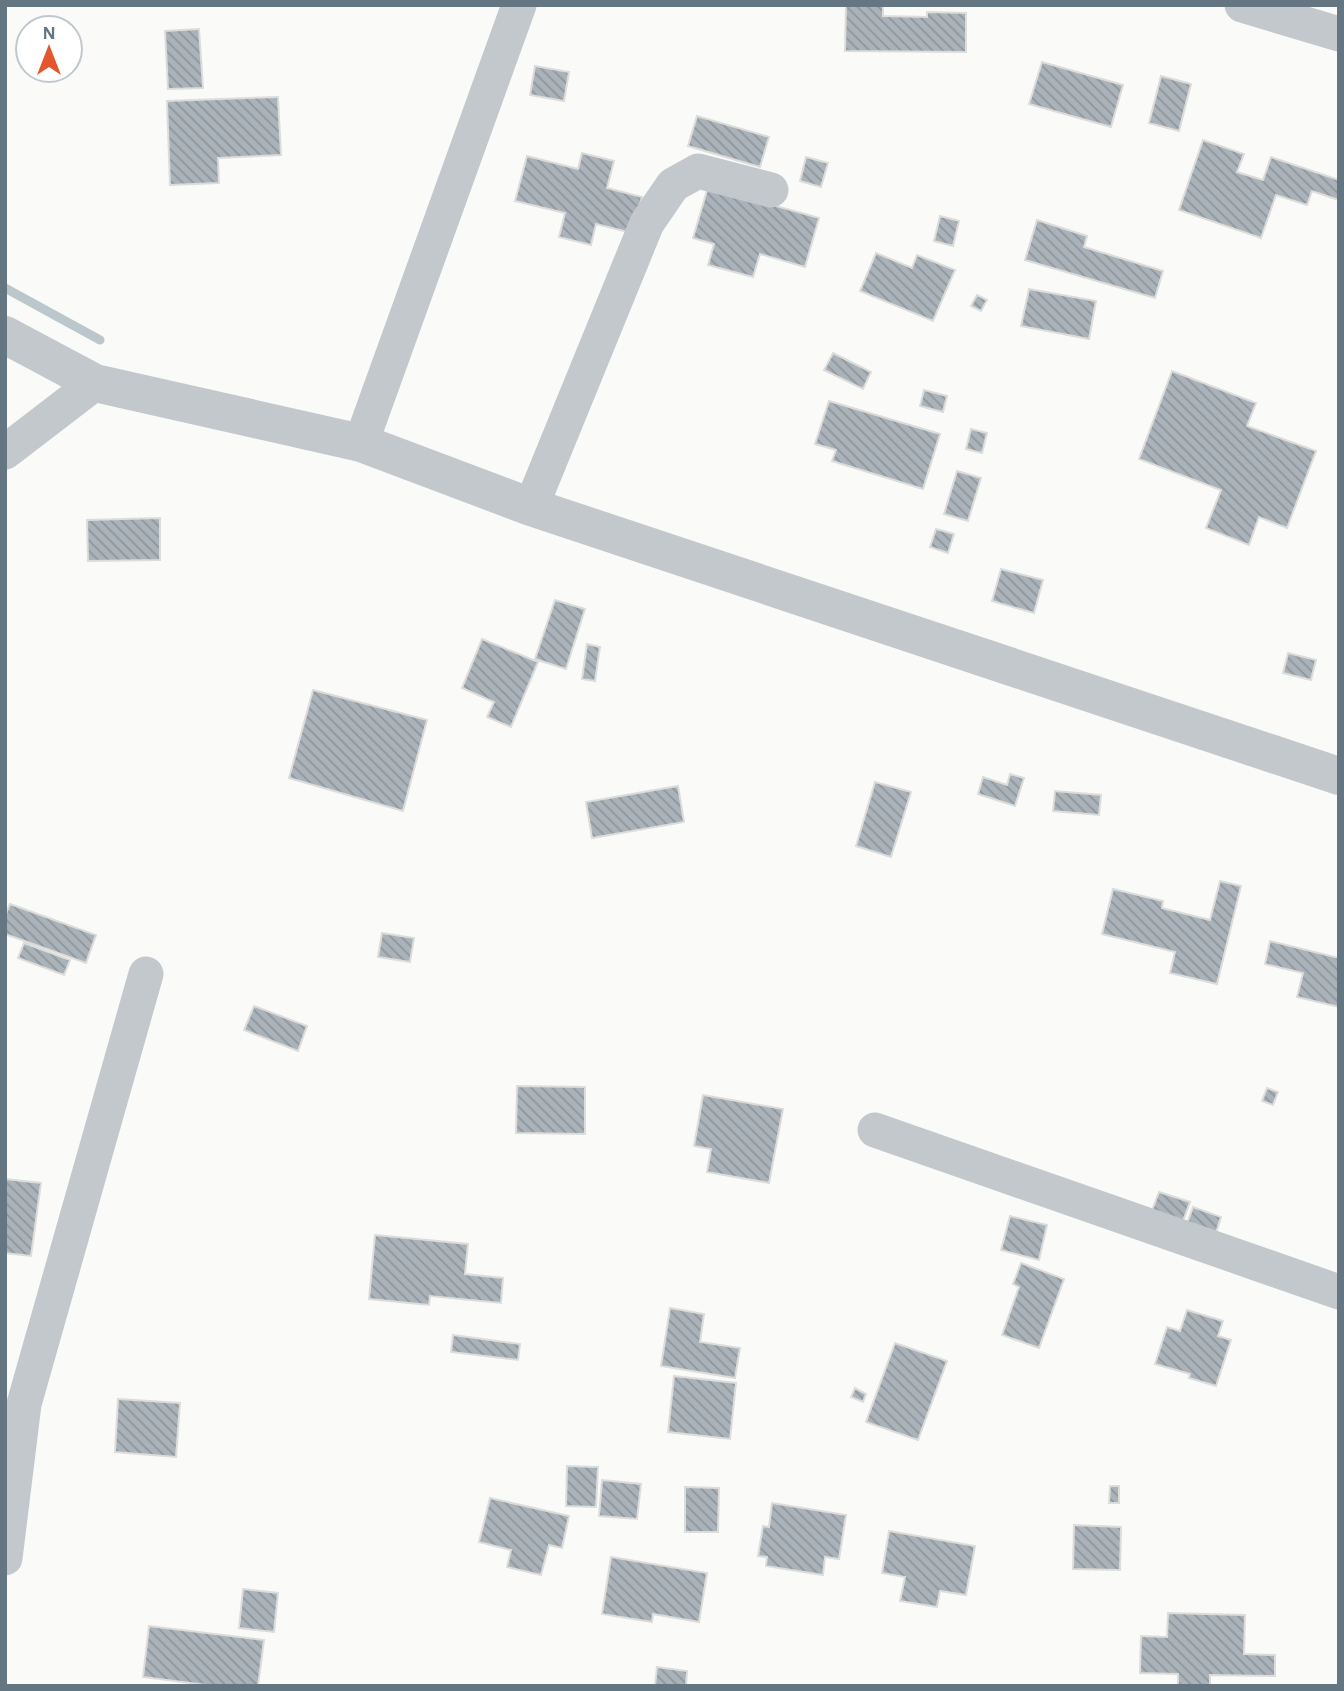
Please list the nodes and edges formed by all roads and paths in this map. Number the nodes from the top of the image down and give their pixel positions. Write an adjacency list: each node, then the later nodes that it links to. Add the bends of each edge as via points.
1 (519, 5): 7 (street)
2 (1242, 5): 3 (street)
3 (1339, 34)
4 (771, 190): 9 (street, via 698,171 673,185 647,223)
5 (5, 335): 6 (street)
6 (95, 383): 7 (street); 8 (street)
7 (361, 443): 9 (street)
8 (5, 452)
9 (531, 507): 10 (street)
10 (1339, 776)
11 (145, 974): 14 (street)
12 (875, 1130): 13 (street)
13 (1339, 1292)
14 (15, 1401): 15 (street)
15 (5, 1558)

